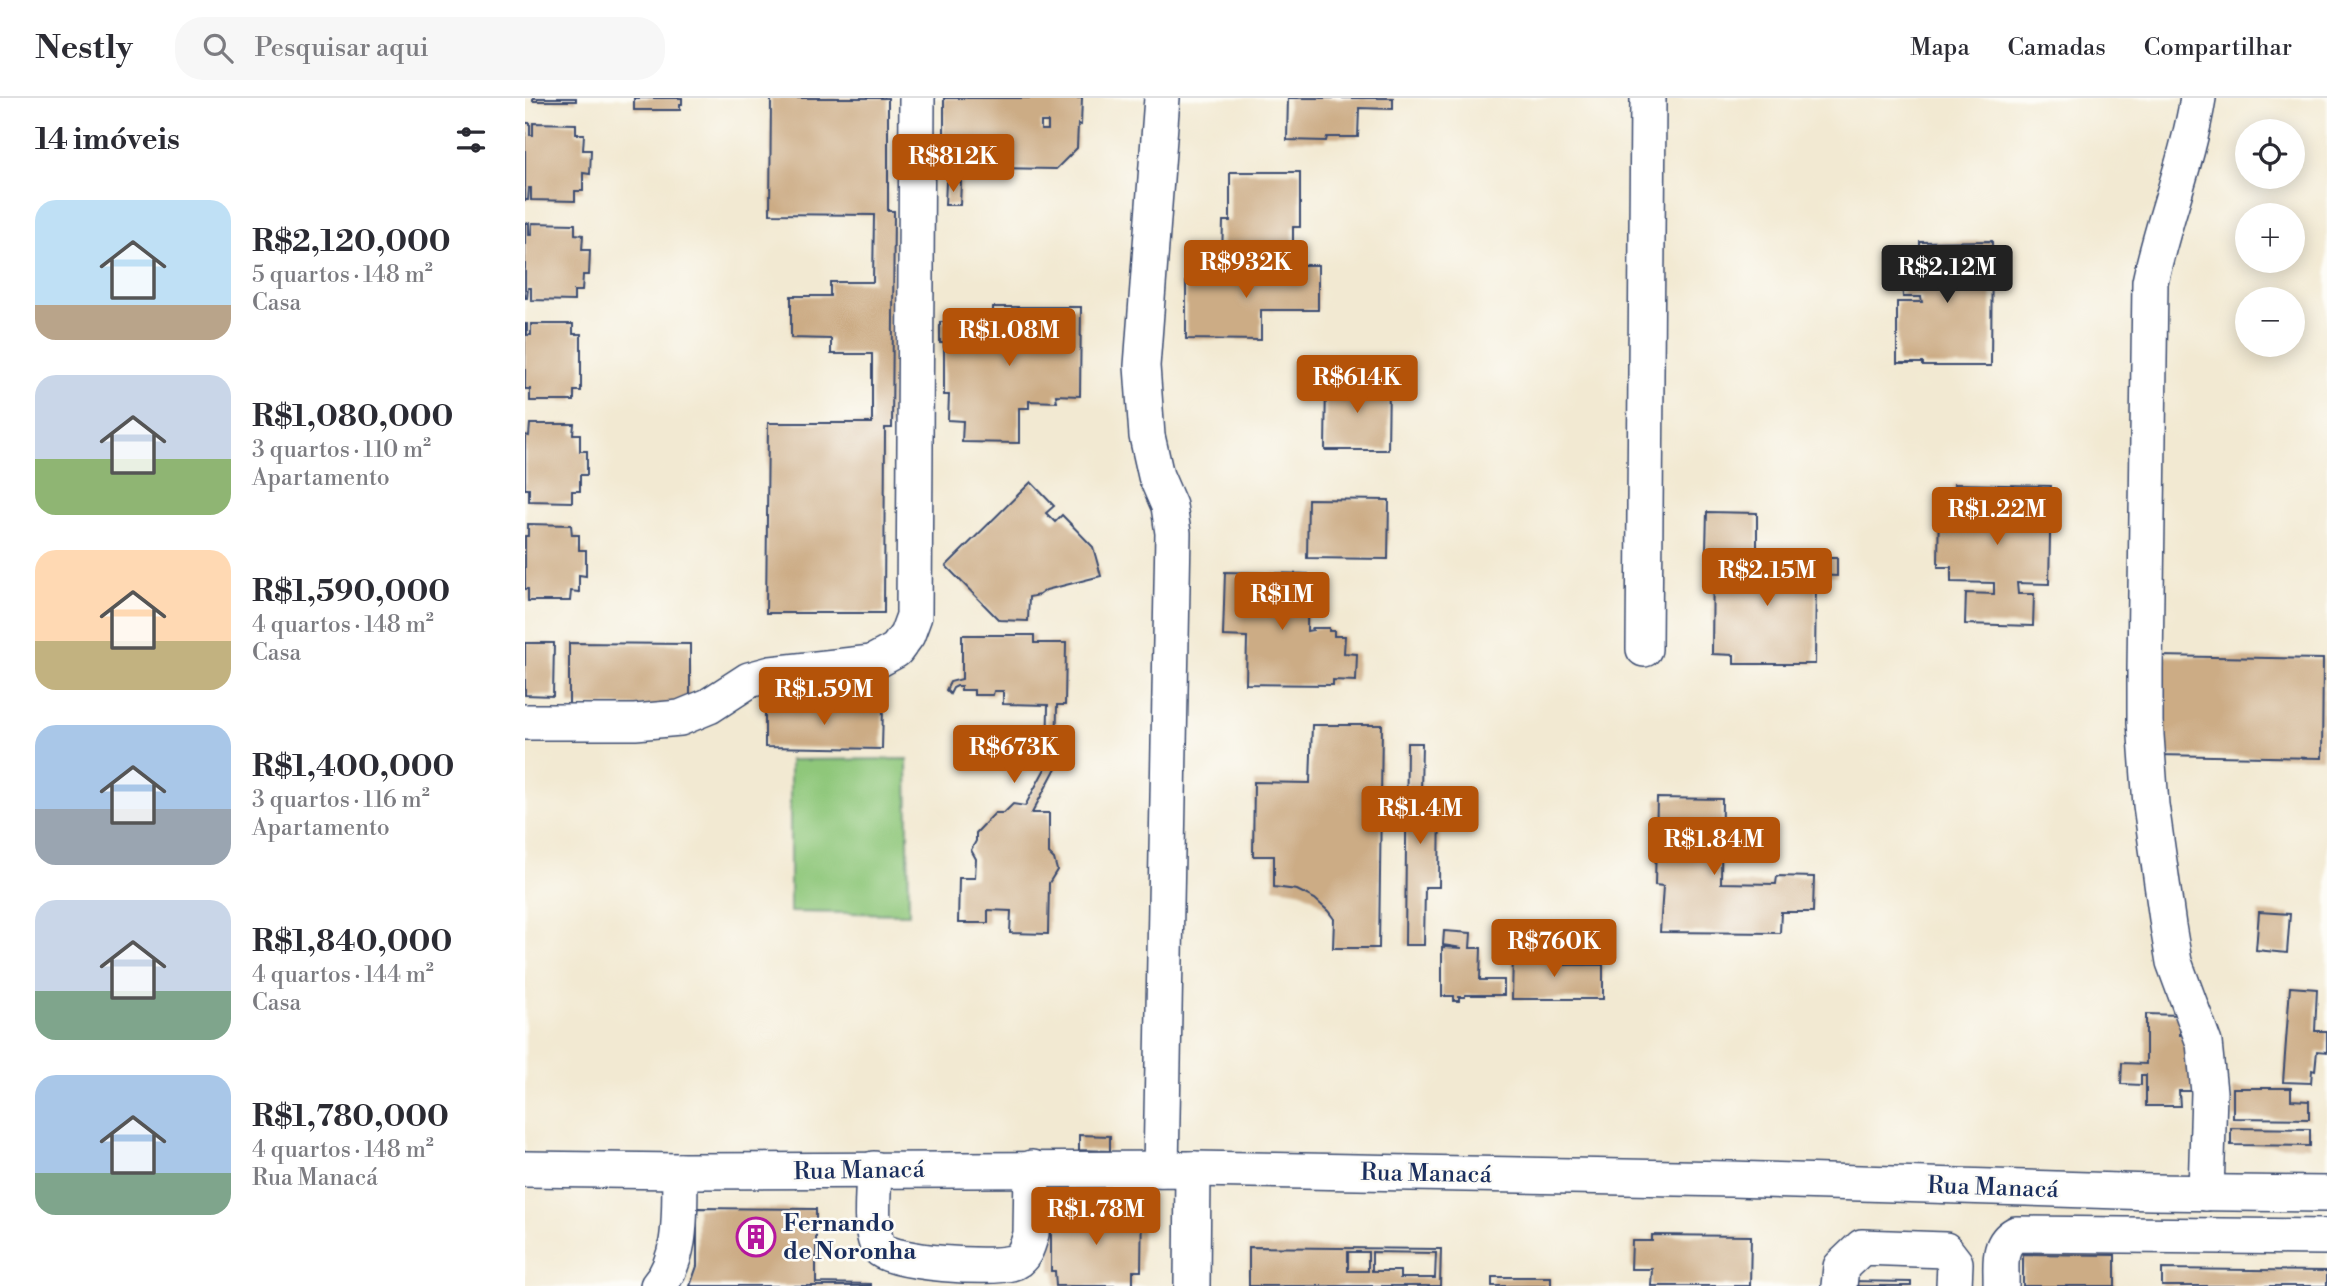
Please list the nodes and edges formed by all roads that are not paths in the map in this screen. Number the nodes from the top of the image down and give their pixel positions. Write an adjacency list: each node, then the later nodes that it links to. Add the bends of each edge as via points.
1 (917, 98): 6 (street, via 914,616 907,635 896,650 872,663 749,680 680,718)
2 (1162, 98): 9 (street, via 1142,366 1147,436 1173,533)
3 (1648, 98): 5 (street)
4 (2197, 98): 13 (street, via 2183,170 2159,238 2150,282 2145,722 2151,805 2174,962 2204,1043 2209,1092)
5 (1644, 649)
6 (525, 722)
7 (1032, 1168): 9 (street, Rua Manacá); 11 (street, Rua Manacá); 11 (street, via 1029,1243 1013,1263 998,1265 921,1262 881,1250 873,1233)
8 (525, 1169): 10 (street, Rua Manacá)
9 (1177, 1169): 13 (street, Rua Manacá); 18 (street)
10 (562, 1170): 12 (street, Rua Manacá); 15 (street, via 544,1179)
11 (874, 1170): 12 (street, Rua Manacá)
12 (680, 1171): 17 (street, via 675,1253)
13 (2206, 1193): 14 (street, Rua Manacá)
14 (2327, 1195)
15 (525, 1199)
16 (2327, 1237): 21 (street, via 2016,1234 2002,1249)
17 (658, 1286)
18 (1192, 1286)
19 (1839, 1286): 20 (street, via 1841,1267 1862,1247 1945,1250 1955,1263)
20 (1954, 1286)
21 (2001, 1286)

